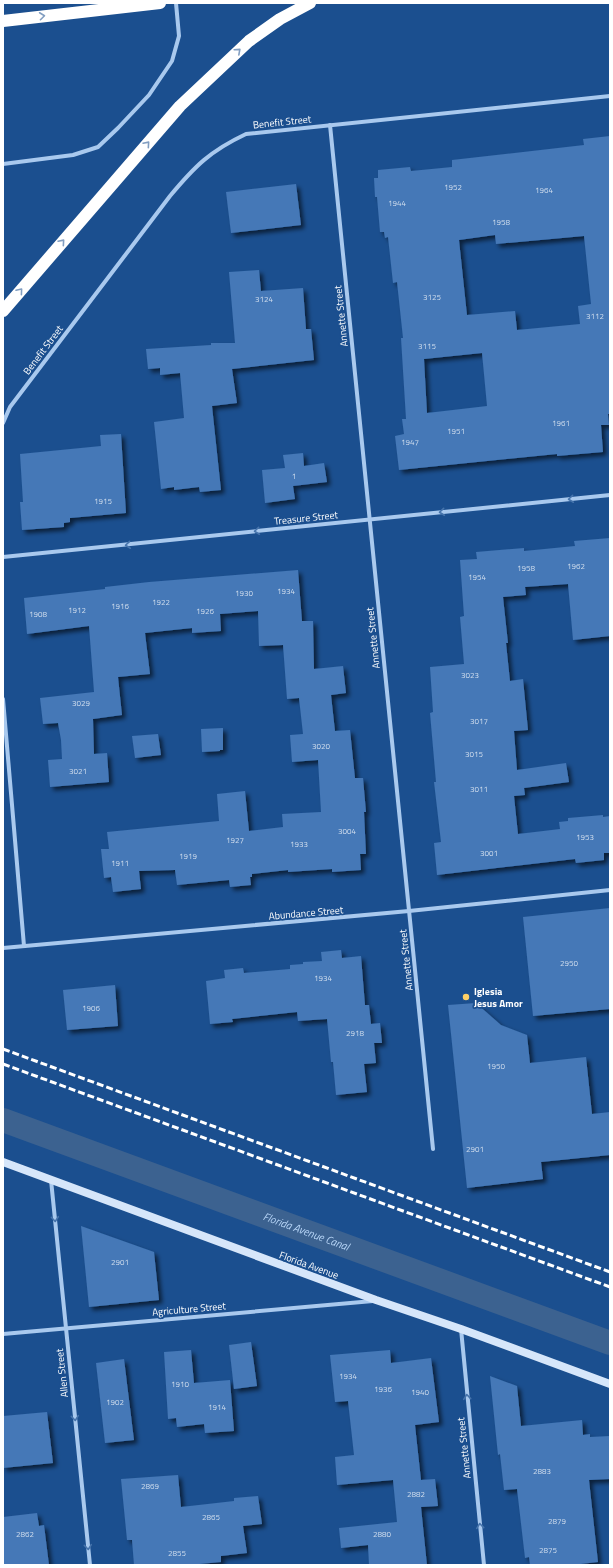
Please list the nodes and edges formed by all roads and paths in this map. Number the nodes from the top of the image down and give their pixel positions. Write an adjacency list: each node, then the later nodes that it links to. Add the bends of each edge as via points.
1 (160, 3): 4 (highway, one-way to 1)
2 (176, 3): 7 (street, via 179,36 172,61 149,96 98,147 79,153)
3 (310, 3): 8 (highway, one-way to 3, via 185,101 249,41 280,19)
4 (3, 21)
5 (610, 96): 6 (street, Benefit Street)
6 (330, 125): 9 (street, Benefit Street, via 246,134 225,143 192,170 10,407); 11 (street, Annette Street)
7 (3, 164)
8 (3, 311)
9 (3, 423)
10 (610, 495): 11 (street, Treasure Street, one-way to 11)
11 (369, 520): 12 (street, Treasure Street, one-way to 12); 15 (street, Annette Street)
12 (3, 557)
13 (3, 699): 16 (street)
14 (610, 890): 15 (street, Abundance Street)
15 (409, 912): 16 (street, Abundance Street); 18 (street, Annette Street)
16 (24, 946): 17 (street, Abundance Street)
17 (3, 948)
18 (433, 1149)
19 (3, 1162): 20 (street, Florida Avenue)
20 (51, 1180): 21 (street, Florida Avenue); 22 (street, Allen Street, one-way to 22)
21 (376, 1300): 22 (street, Agriculture Street); 23 (street, Florida Avenue)
22 (65, 1328): 24 (street, Agriculture Street); 26 (street, Allen Street, one-way to 26)
23 (460, 1329): 25 (street, Florida Avenue); 27 (street, Annette Street, one-way to 23)
24 (3, 1334)
25 (610, 1384)
26 (90, 1565)
27 (484, 1565)

